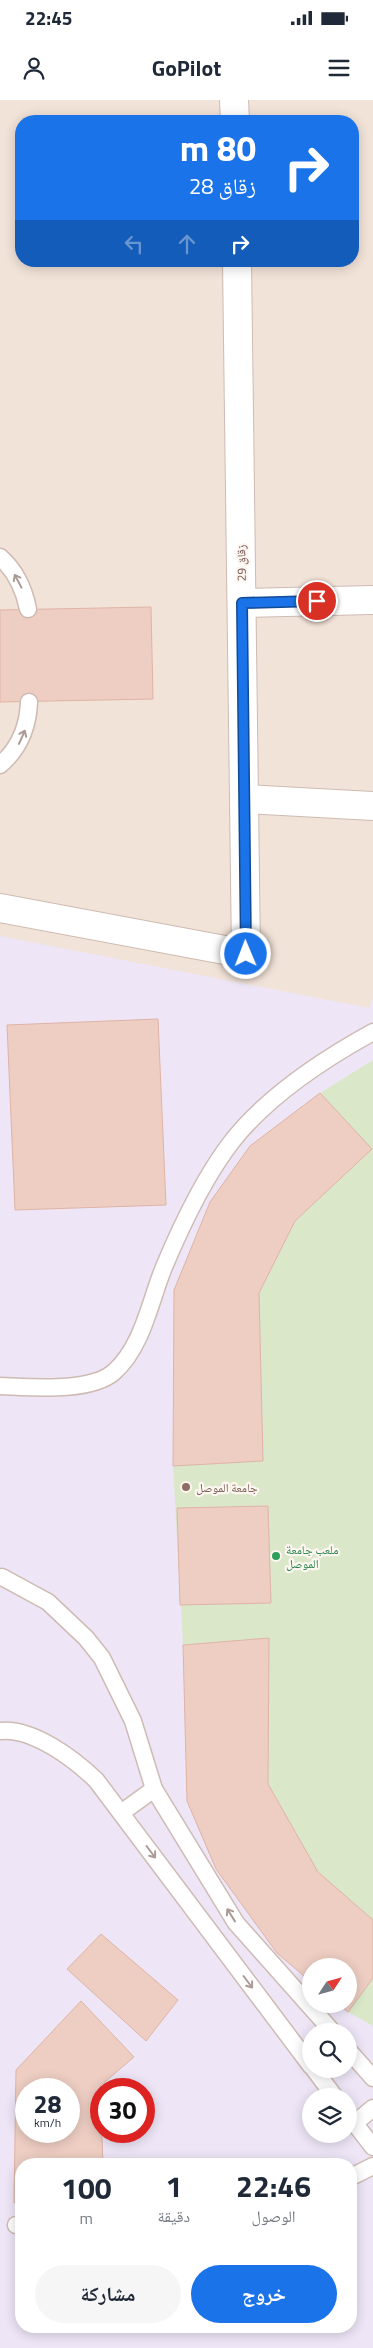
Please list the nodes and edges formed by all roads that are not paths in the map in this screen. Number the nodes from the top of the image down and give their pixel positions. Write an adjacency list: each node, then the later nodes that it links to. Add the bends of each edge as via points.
1 (234, 100): 2 (street)
2 (234, 115)
3 (237, 267): 6 (street, زقاق 29)
4 (0, 557): 7 (lane, one-way to 4, via 17,577)
5 (373, 600): 6 (street)
6 (242, 603): 10 (street, زقاق 29)
7 (28, 609)
8 (29, 702): 9 (lane, one-way to 8, via 22,737)
9 (0, 765)
10 (244, 799): 11 (street); 12 (street, زقاق 29, via 246,954)
11 (373, 806)
12 (0, 908)
13 (373, 1032): 14 (lane, via 336,1053 274,1098 233,1140 188,1217 127,1359 113,1373 93,1382 53,1388)
14 (0, 1386)
15 (2, 1577): 17 (lane, via 26,1588 54,1608 102,1658 134,1722)
16 (0, 1731): 18 (lane, via 25,1735 63,1752 96,1780)
17 (154, 1789): 18 (lane); 19 (lane, one-way to 17, via 236,1923)
18 (121, 1813): 20 (lane, one-way to 20)
19 (325, 2023)
20 (302, 2054)
21 (357, 2060): 22 (lane)
22 (373, 2078)
23 (373, 2108): 24 (lane)
24 (357, 2117)
25 (357, 2126): 26 (lane)
26 (373, 2147)
27 (373, 2166): 28 (lane)
28 (357, 2174)

